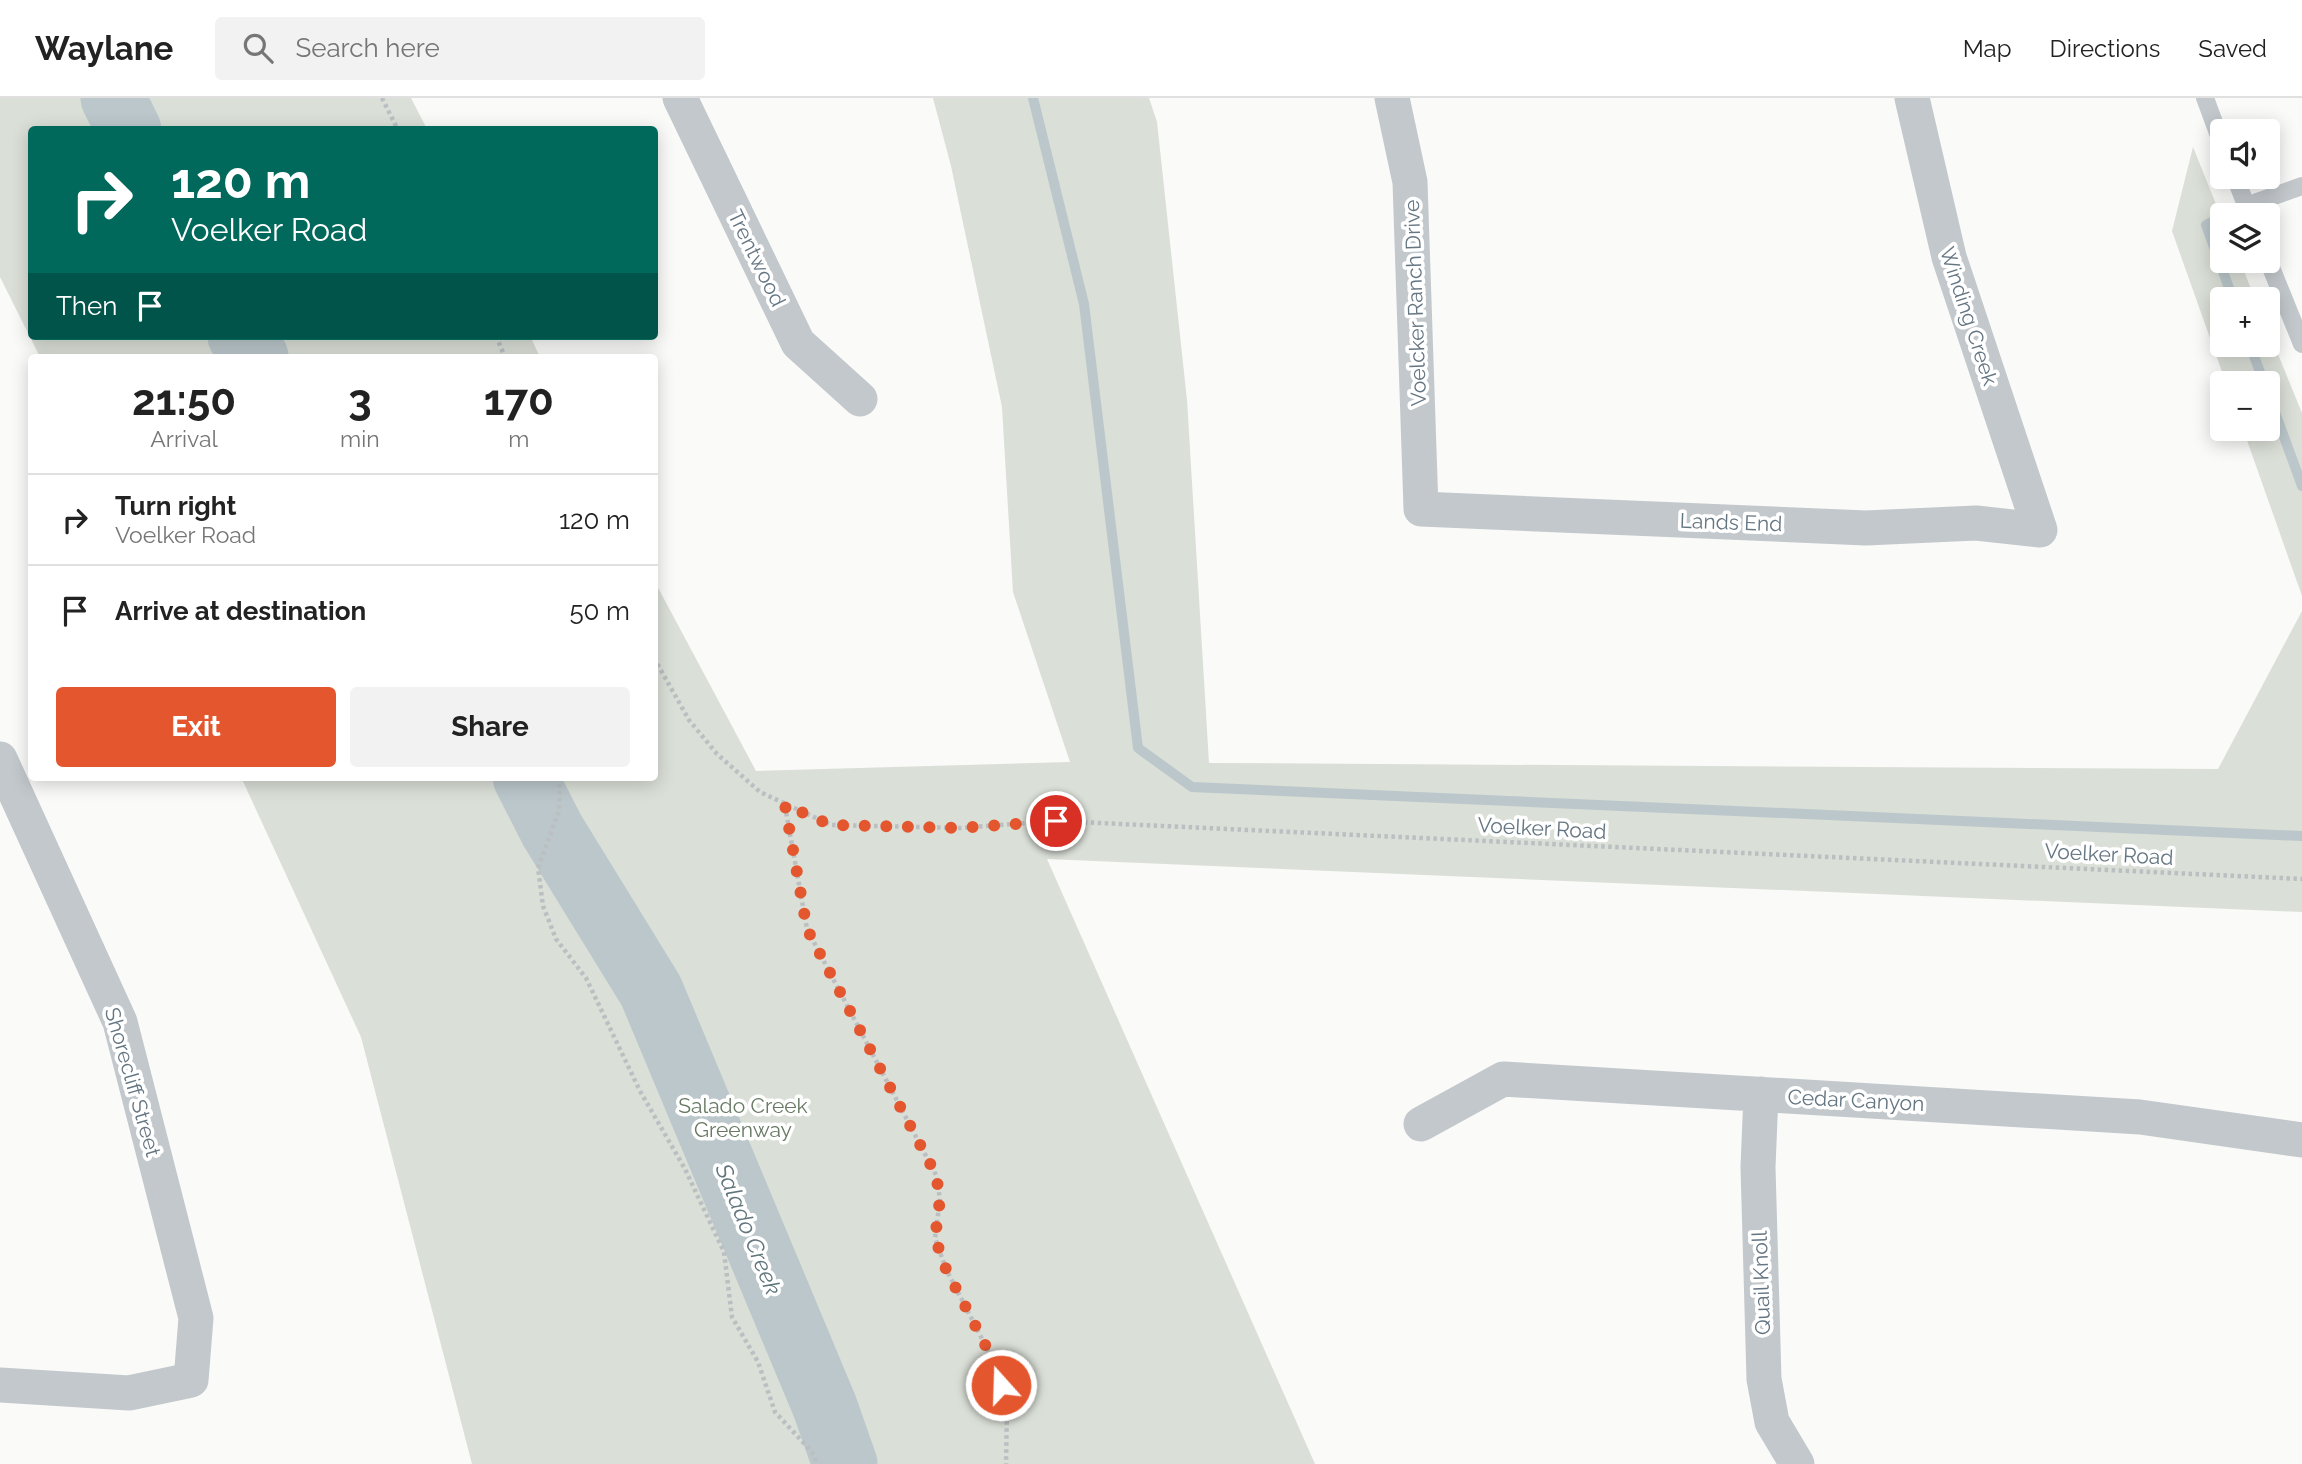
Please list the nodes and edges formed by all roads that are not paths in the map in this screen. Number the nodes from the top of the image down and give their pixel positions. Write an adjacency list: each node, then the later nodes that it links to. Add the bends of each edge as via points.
1 (680, 98): 10 (street, Trentwood, via 799,343)
2 (1392, 98): 11 (street, Voelcker Ranch Drive, via 1410,183)
3 (1912, 98): 12 (street, Winding Creek, via 1949,257)
4 (2205, 98): 5 (lane)
5 (2213, 119)
6 (2302, 186): 7 (lane)
7 (2265, 203)
8 (2273, 273): 9 (lane)
9 (2302, 344)
10 (860, 399)
11 (1421, 509): 12 (street, Lands End, via 1866,528 1976,523)
12 (2040, 530)
13 (1, 763): 17 (street, Shorecliff Street, via 120,1022 196,1318 191,1380 129,1393)
14 (1761, 1094): 15 (street, Cedar Canyon, via 1503,1079); 16 (street, Cedar Canyon, via 2140,1117); 18 (street, Quail Knoll, via 1758,1205 1764,1379 1772,1422)
15 (1421, 1124)
16 (2302, 1140)
17 (0, 1385)
18 (1797, 1464)

